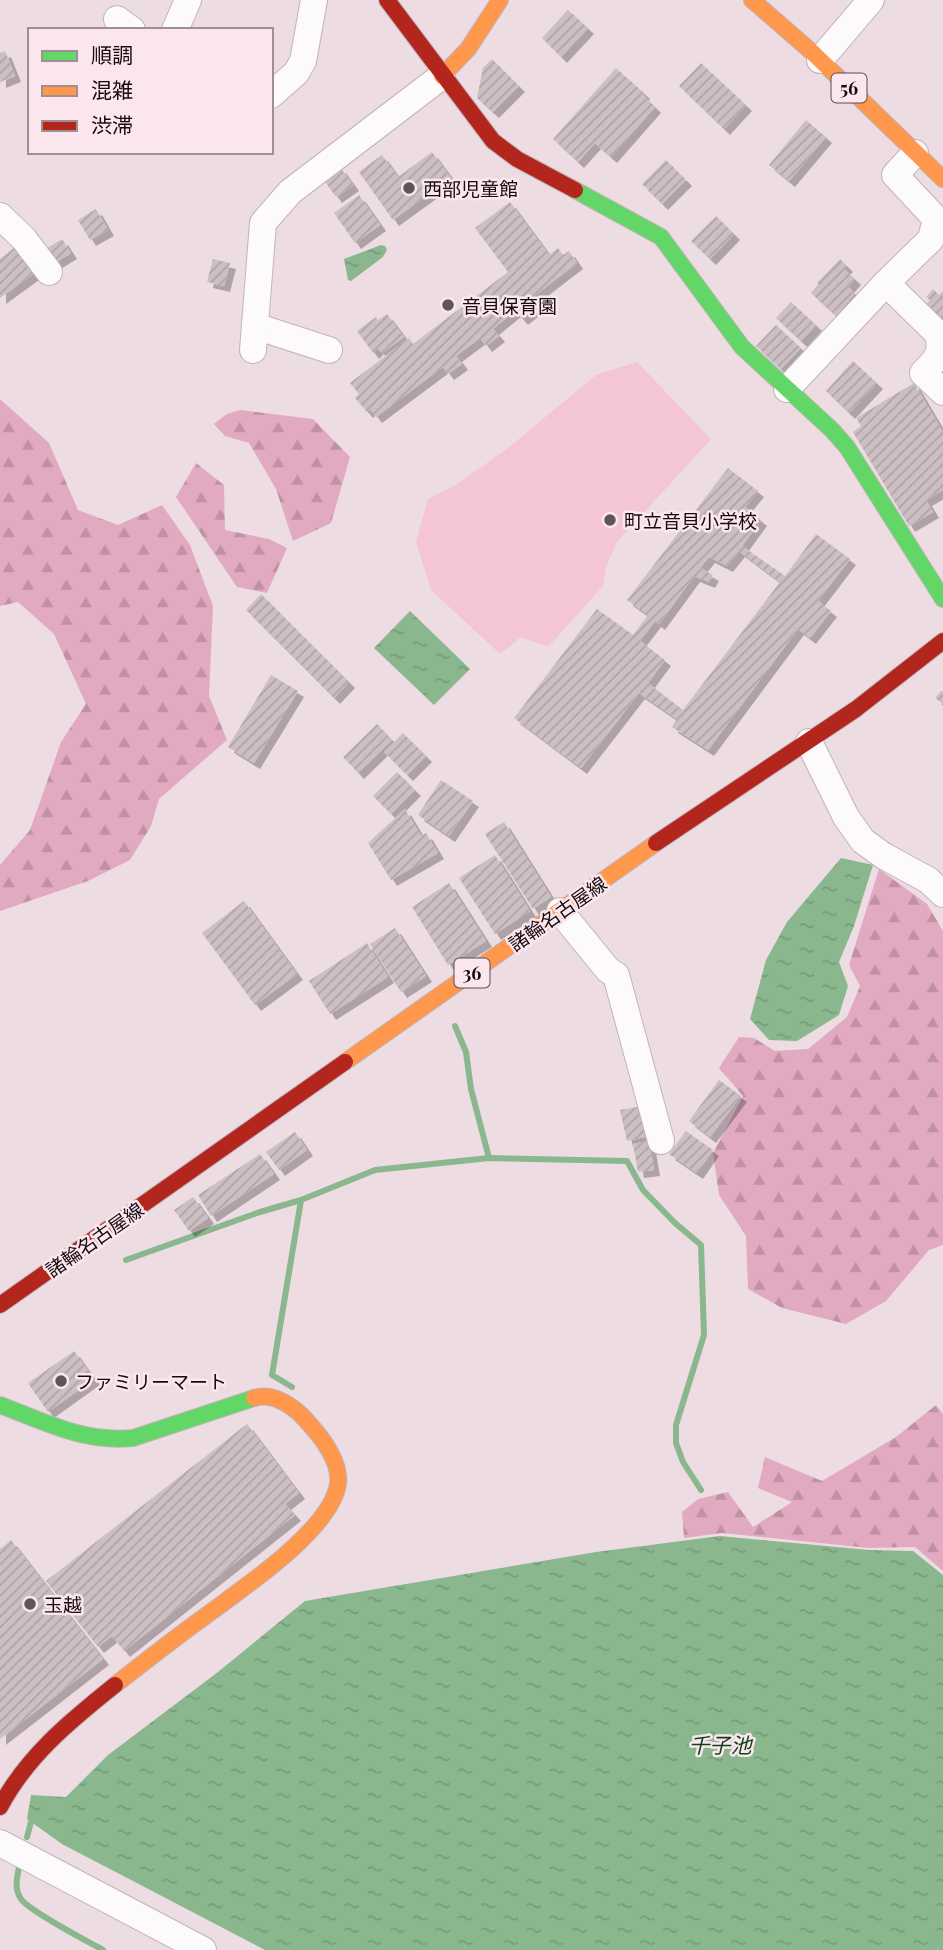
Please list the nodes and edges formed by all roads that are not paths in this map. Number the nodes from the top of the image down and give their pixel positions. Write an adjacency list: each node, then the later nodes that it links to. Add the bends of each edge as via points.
1 (188, 0): 7 (street)
2 (314, 0): 10 (street, via 303,61)
3 (387, 0): 9 (street)
4 (500, 0): 9 (street, via 468,49)
5 (752, 0): 8 (street, 56)
6 (871, 0): 8 (street)
7 (176, 28)
8 (820, 60): 11 (street, 56)
9 (442, 76): 16 (street, via 290,192 263,222 254,338); 17 (street, via 493,141 517,159 661,237 742,347)
10 (273, 93)
11 (915, 153): 12 (street, 56); 15 (street, via 895,175 936,219 931,239)
12 (943, 180)
13 (0, 216): 14 (street)
14 (49, 272)
15 (886, 283): 17 (street); 18 (street, via 938,334 941,355 923,373)
16 (329, 350)
17 (787, 389): 19 (street, via 848,447)
18 (943, 391)
19 (943, 599)
20 (943, 641): 21 (street, 諸輪名古屋線 / 36)
21 (809, 742): 22 (street, via 863,841); 23 (street, 諸輪名古屋線 / 36)
22 (943, 894)
23 (560, 911): 24 (street, via 616,975); 25 (street, 諸輪名古屋線 / 36)
24 (661, 1141)
25 (0, 1305)
26 (0, 1405): 27 (street, via 74,1434 112,1440 133,1438 260,1396 275,1398 289,1404 319,1435 338,1476 329,1507 314,1527 281,1558 50,1739 27,1762)
27 (0, 1807)
28 (0, 1843): 29 (street)
29 (203, 1950)

